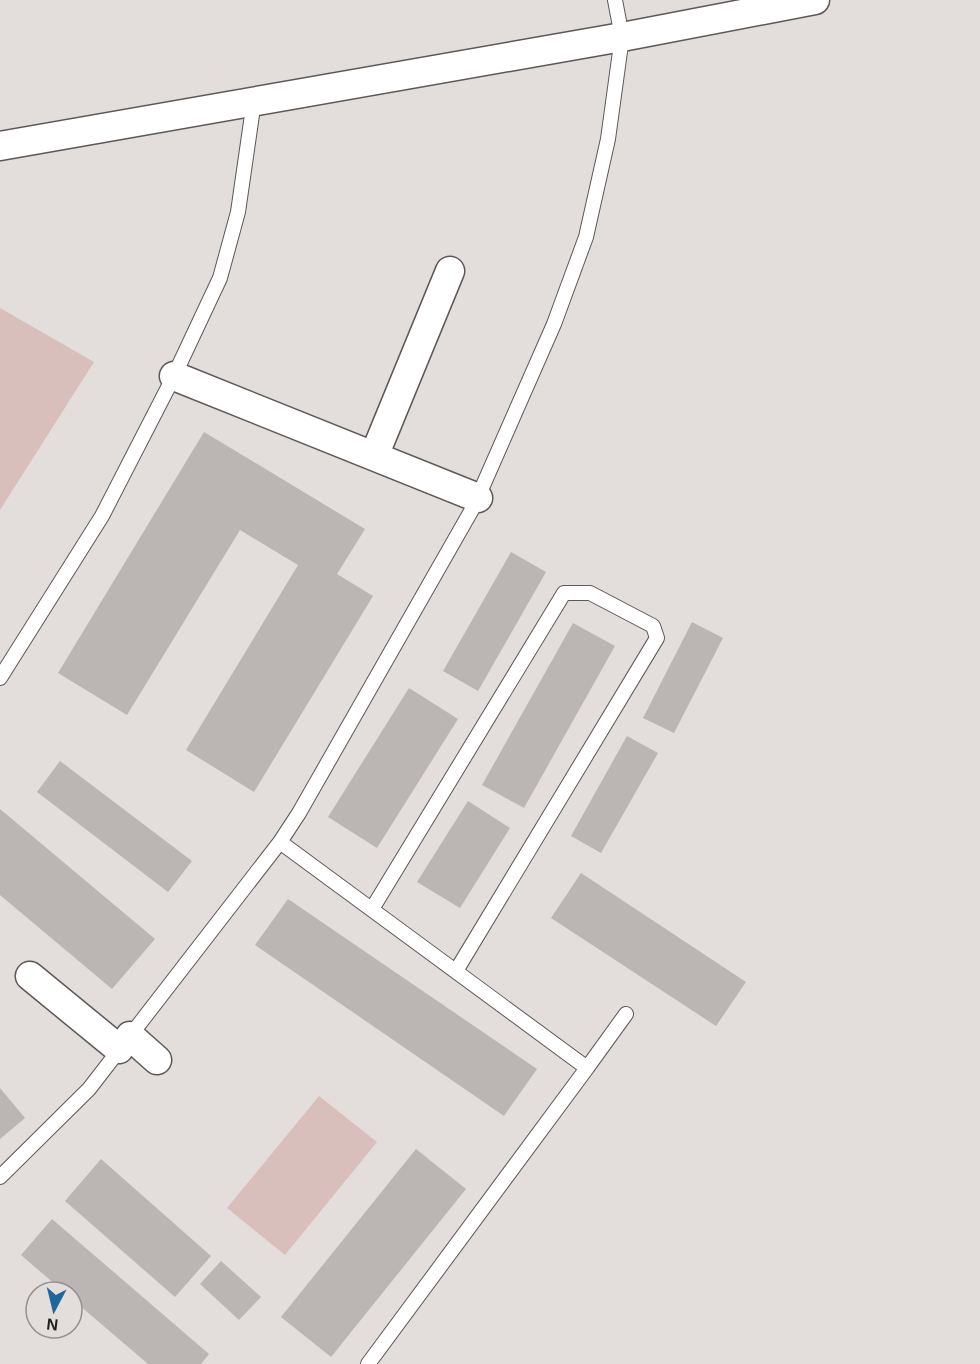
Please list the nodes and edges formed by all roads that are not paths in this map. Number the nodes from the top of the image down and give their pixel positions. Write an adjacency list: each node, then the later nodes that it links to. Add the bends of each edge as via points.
1 (615, 0): 3 (lane)
2 (815, 0): 3 (street)
3 (622, 37): 4 (street); 9 (lane, via 608,139 586,237 554,324)
4 (254, 101): 5 (street); 7 (lane, via 238,212 220,278)
5 (0, 146)
6 (450, 271): 8 (street)
7 (174, 376): 8 (street); 10 (lane, via 102,516)
8 (374, 456): 9 (street)
9 (478, 498): 11 (lane)
10 (0, 678)
11 (280, 842): 12 (lane); 16 (lane)
12 (372, 909): 13 (lane); 13 (lane, via 564,593 590,593 653,626 657,638)
13 (456, 971): 18 (lane)
14 (30, 976): 16 (street)
15 (626, 1014): 18 (lane)
16 (124, 1043): 17 (street); 19 (lane, via 89,1089)
17 (158, 1060)
18 (587, 1068): 20 (lane)
19 (0, 1177)
20 (368, 1364)

